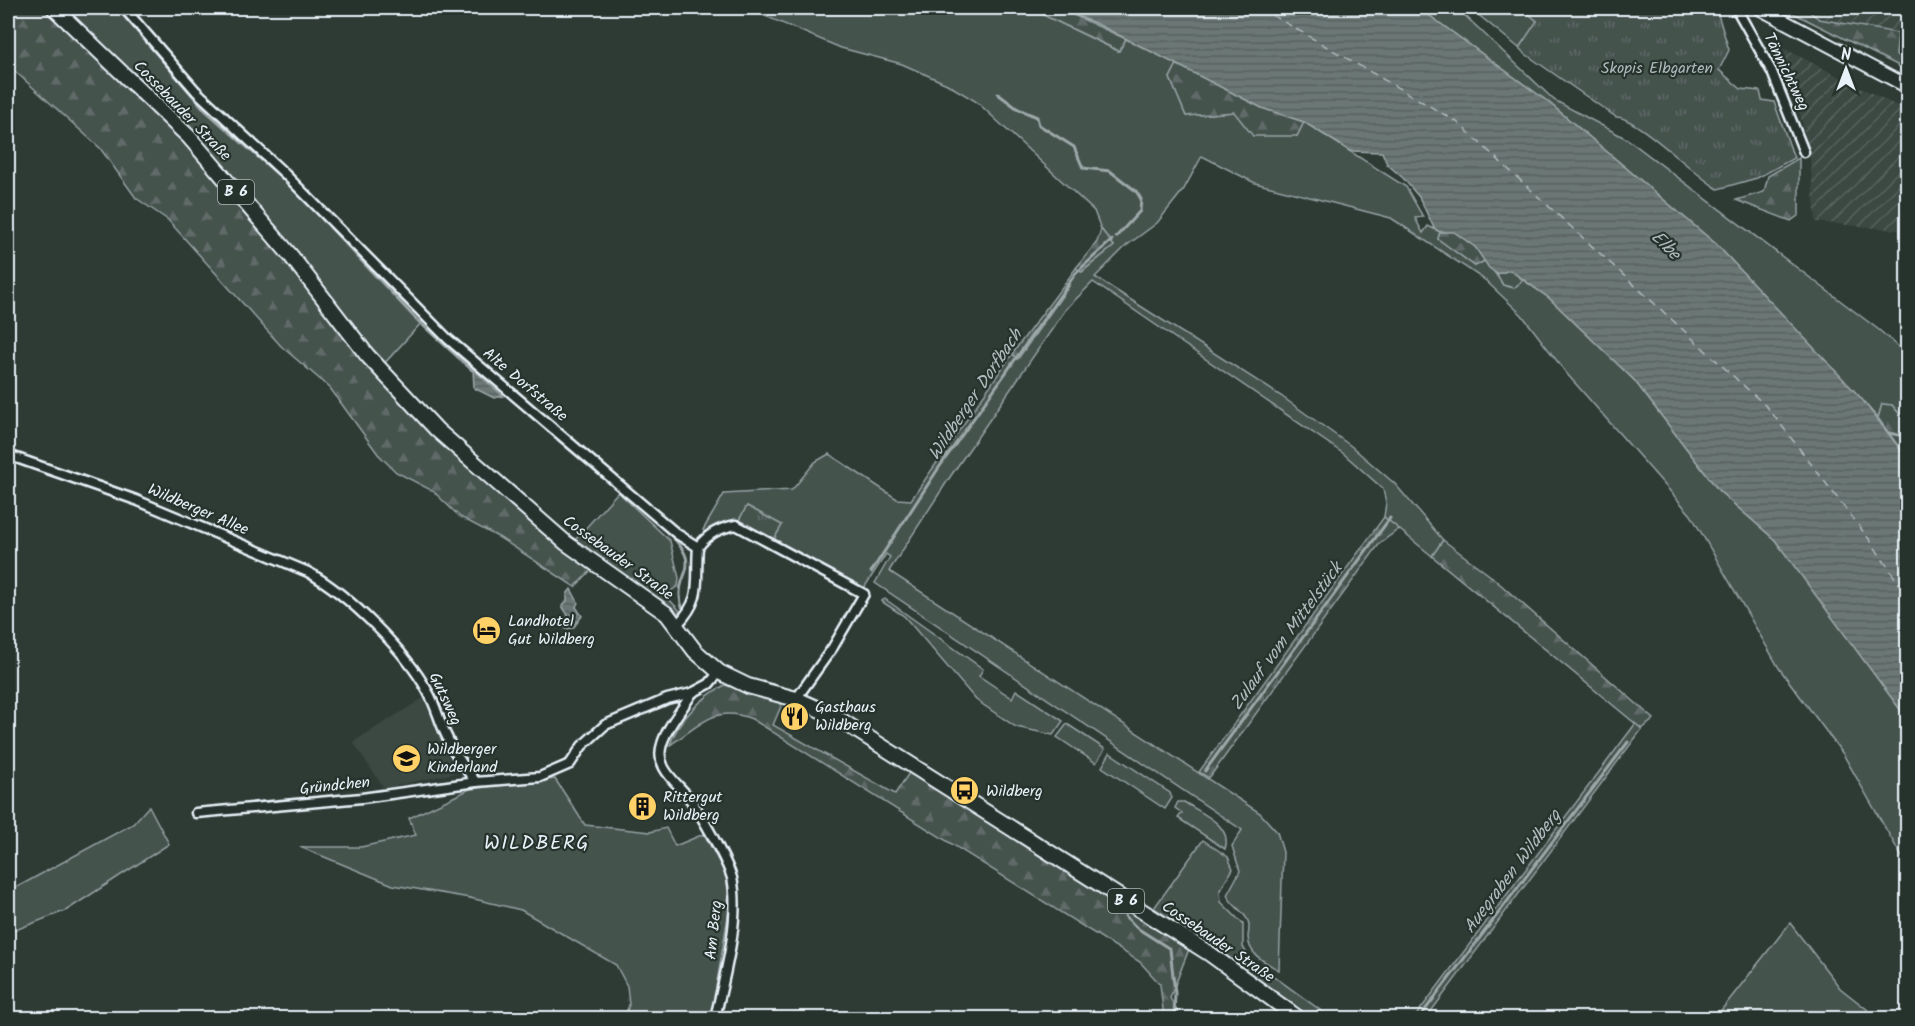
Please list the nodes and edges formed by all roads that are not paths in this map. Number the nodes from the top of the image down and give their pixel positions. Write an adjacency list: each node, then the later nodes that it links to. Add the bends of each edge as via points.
1 (54, 8): 10 (main road, Cossebauder Straße / B 6, via 189,137 291,256 368,355 437,430 566,543 656,604)
2 (124, 8): 8 (street, Alte Dorfstraße, via 196,91 284,173 448,339 677,534)
3 (1736, 8): 6 (street, Tännichtweg, via 1772,72)
4 (1759, 8): 5 (main road)
5 (1908, 87)
6 (1804, 153)
7 (8, 455): 9 (street, Wildberger Allee, via 136,500 308,572 333,586)
8 (698, 547): 10 (street, via 698,592); 13 (street, via 721,527 736,525 864,594)
9 (365, 616): 14 (street, Gutsweg, via 420,678 458,759)
10 (677, 625): 11 (main road, Cossebauder Straße / B 6, via 695,651)
11 (718, 672): 12 (street, via 709,684); 13 (main road, Cossebauder Straße / B 6, via 748,686)
12 (692, 693): 14 (street, via 605,725 582,746 570,764 540,777); 16 (street, Am Berg, via 665,737 661,759 665,772 690,798 732,878 733,915)
13 (796, 699): 17 (main road, Cossebauder Straße / B 6, via 834,716 1202,949)
14 (476, 782): 15 (street, Gründchen, via 362,798)
15 (196, 813)
16 (715, 1018)
17 (1298, 1018)

